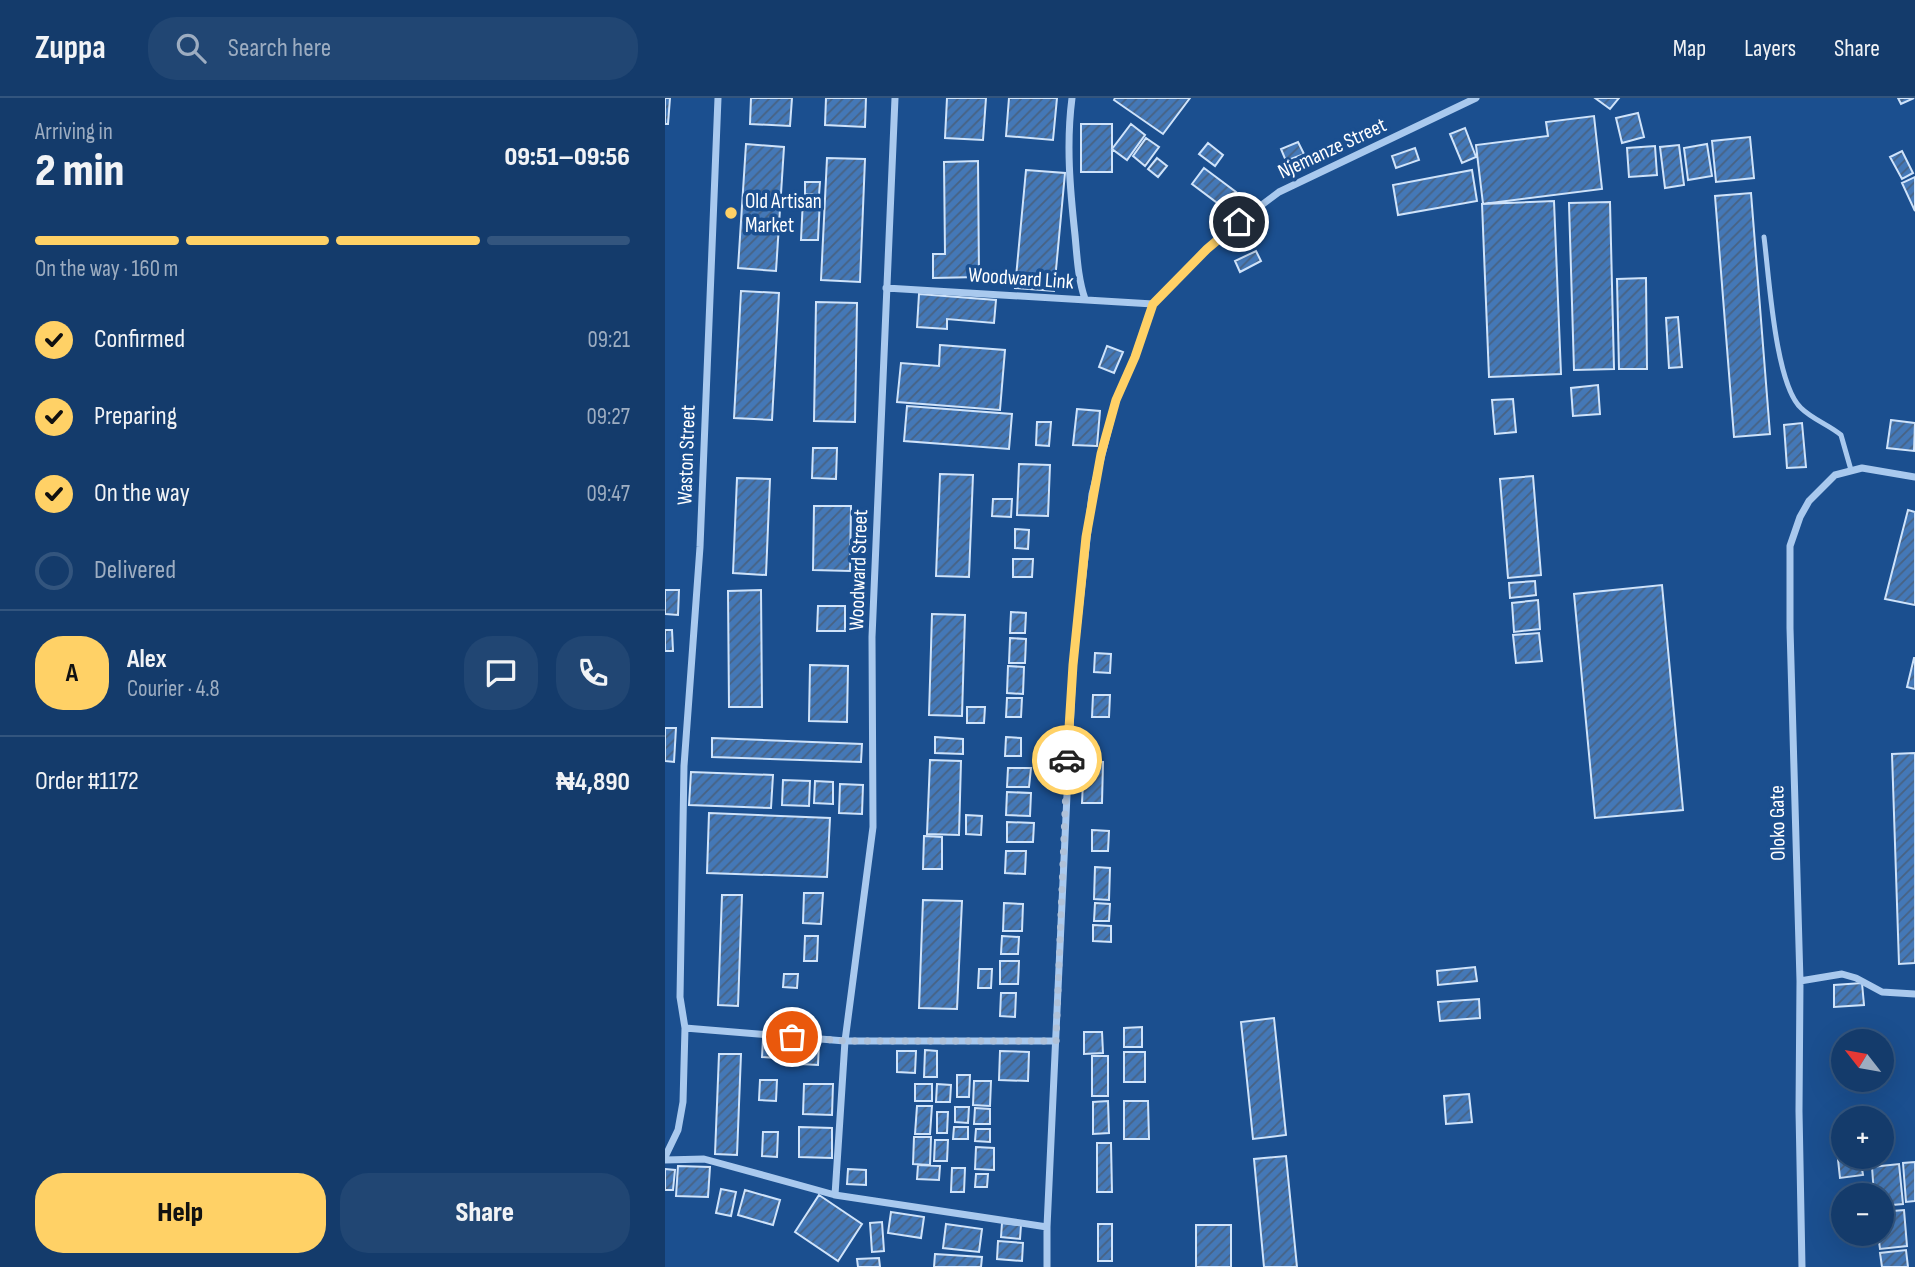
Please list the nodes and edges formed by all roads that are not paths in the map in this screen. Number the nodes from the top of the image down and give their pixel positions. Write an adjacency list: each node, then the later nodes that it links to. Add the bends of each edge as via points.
1 (718, 98): 13 (street, Waston Street, via 700,547 684,766 680,997)
2 (895, 98): 6 (street, Woodward Street)
3 (1072, 98): 7 (street, via 1068,175)
4 (1476, 98): 8 (street, Njemanze Street, via 1279,192 1207,249)
5 (1764, 237): 9 (lane, via 1788,390 1801,408 1842,435)
6 (886, 288): 7 (street, Woodward Link); 14 (street, Woodward Street, via 872,637 873,827)
7 (1085, 299): 8 (street, Woodward Link)
8 (1153, 304): 15 (street, via 1116,400 1086,537 1072,678)
9 (1851, 470): 10 (street); 11 (street, Oloko Gate, via 1835,475 1809,501 1790,546)
10 (1915, 477)
11 (1800, 981): 12 (street, via 1842,974 1882,992); 20 (street, Oloko Gate)
12 (1915, 994)
13 (685, 1028): 14 (street); 16 (street, Waston Street, via 683,1102 678,1130)
14 (845, 1041): 15 (street); 17 (street, Woodward Street)
15 (1056, 1041): 18 (street)
16 (665, 1159): 17 (street, via 704,1159)
17 (835, 1195): 18 (street)
18 (1047, 1227): 19 (street)
19 (1047, 1267)
20 (1802, 1267)

